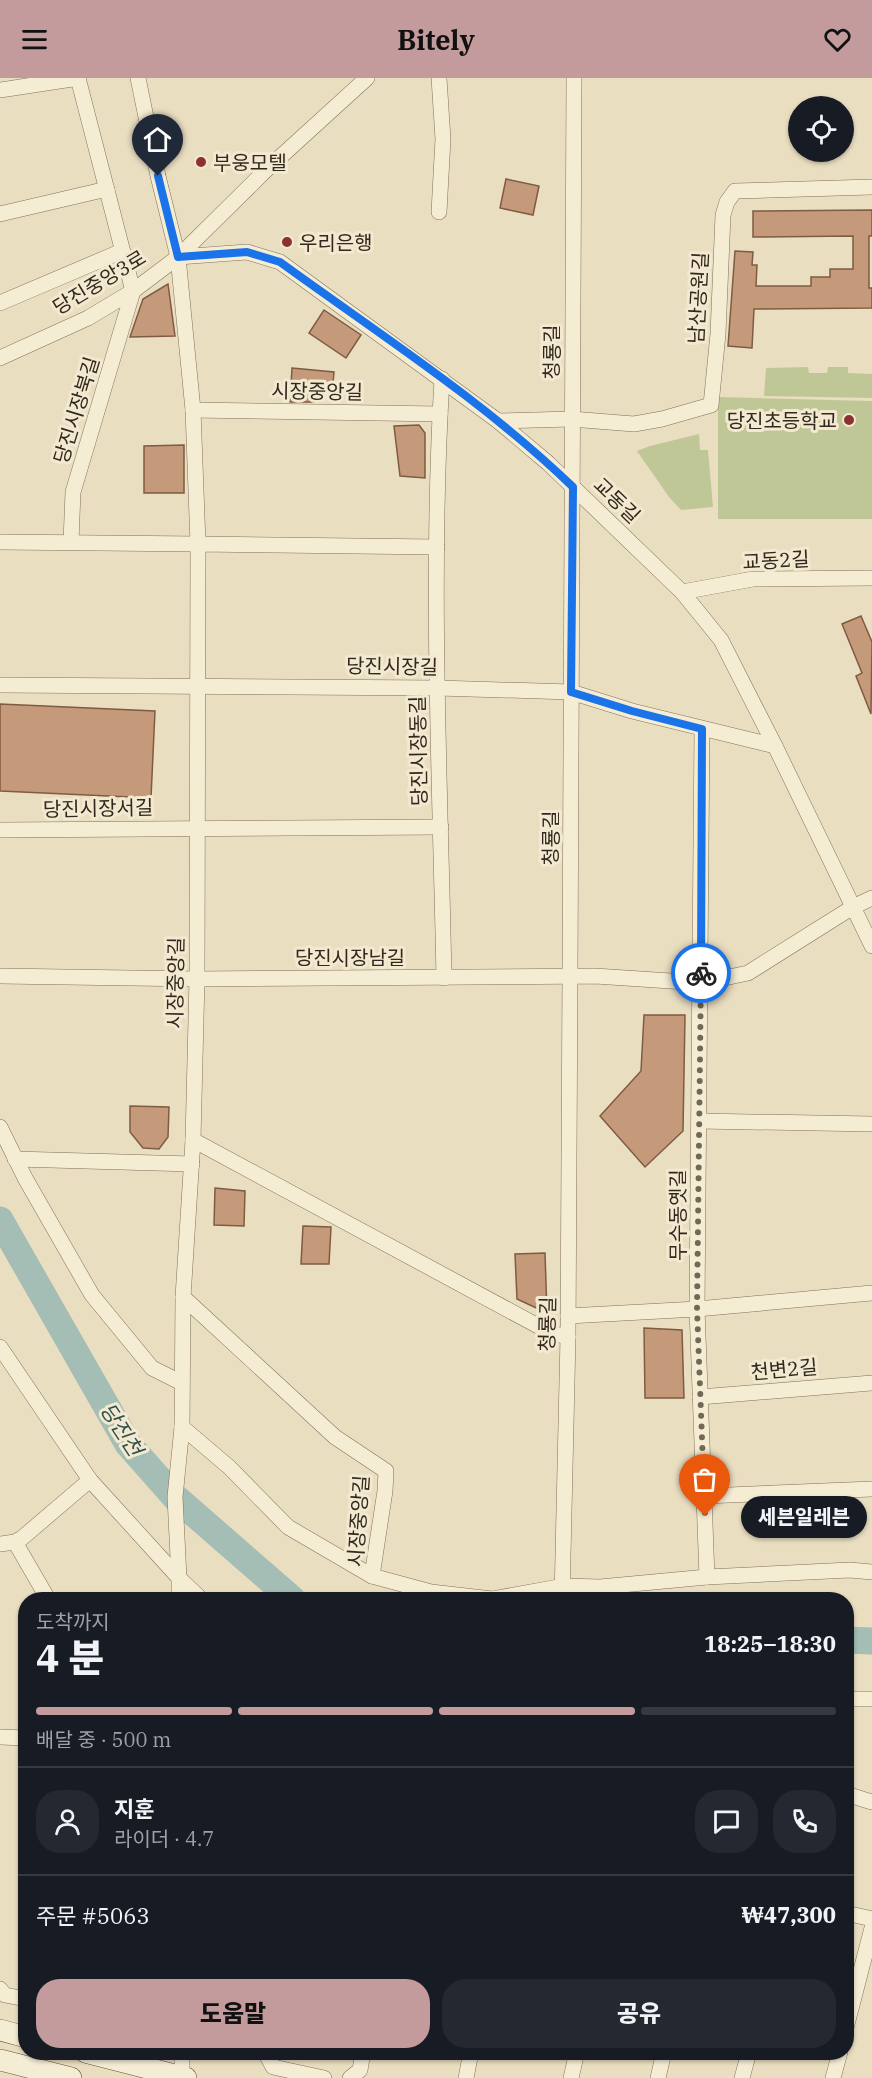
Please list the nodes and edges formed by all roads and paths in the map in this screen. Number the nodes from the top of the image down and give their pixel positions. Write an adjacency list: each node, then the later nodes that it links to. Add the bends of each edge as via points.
1 (78, 78): 6 (street); 8 (street)
2 (138, 78): 12 (street)
3 (367, 78): 12 (street, 당진중앙3로)
4 (440, 78): 9 (street, via 443,139)
5 (574, 78): 19 (street, 청룡길)
6 (0, 90)
7 (872, 187): 19 (street, 남산공원길, via 735,192 723,215 711,405 634,424)
8 (107, 189): 10 (street); 11 (street)
9 (439, 212)
10 (0, 214)
11 (122, 251): 13 (street); 14 (street, 당진중앙3로)
12 (178, 257): 13 (street, 당진중앙3로); 16 (street, 교동길, via 247,252 280,262); 17 (street)
13 (133, 291): 15 (street, 당진중앙3로, via 88,318); 23 (street, 당진시장북길, via 73,492)
14 (0, 303)
15 (0, 358)
16 (442, 379): 18 (street, 당진시장동길); 20 (street, 교동길)
17 (193, 410): 18 (street, 시장중앙길); 24 (street)
18 (440, 414): 25 (street, 당진시장동길)
19 (571, 419): 20 (street); 21 (street, 청룡길)
20 (498, 422): 21 (street, 교동길)
21 (573, 487): 27 (street, 교동길); 31 (street, 청룡길)
22 (0, 542): 23 (street)
23 (71, 542): 24 (street)
24 (198, 544): 25 (street); 29 (street)
25 (437, 547): 30 (street, 당진시장동길)
26 (872, 578): 27 (street, 교동2길, via 753,579)
27 (682, 592): 33 (street, 교동길, via 721,640)
28 (0, 685): 29 (street, 당진시장길)
29 (199, 685): 30 (street, 당진시장길); 35 (street, 시장중앙길)
30 (438, 688): 31 (street, 당진시장길); 34 (street, 당진시장동길)
31 (571, 692): 32 (street, 당진시장길); 41 (street, 청룡길)
32 (702, 729): 33 (street, 당진시장길); 44 (street)
33 (775, 746): 38 (street, 교동길)
34 (441, 827): 35 (street); 42 (street, 당진시장동길)
35 (197, 828): 36 (street, 당진시장서길); 43 (street, 시장중앙길)
36 (0, 830)
37 (872, 898): 38 (street, 당진시장남길)
38 (853, 907): 39 (street, 교동길); 44 (street, 당진시장남길, via 748,973)
39 (872, 946)
40 (0, 976): 43 (street, 당진시장남길)
41 (570, 977): 42 (street, 당진시장남길); 44 (street, 당진시장남길); 54 (street, 청룡길)
42 (444, 978): 43 (street, 당진시장남길)
43 (197, 979): 48 (street, 시장중앙길)
44 (701, 983): 45 (street)
45 (699, 1121): 46 (street); 53 (street, 무수동옛길)
46 (872, 1124)
47 (0, 1127): 49 (street)
48 (193, 1140): 50 (street, 시장중앙길); 55 (street, via 551,1334)
49 (15, 1159): 50 (street); 57 (street, via 92,1295 152,1368)
50 (192, 1164): 52 (street, 시장중앙길)
51 (872, 1293): 53 (street)
52 (183, 1297): 57 (street, 시장중앙길); 66 (street, 시장중앙길, via 335,1437 386,1471)
53 (697, 1309): 54 (street); 59 (street)
54 (568, 1316): 55 (street, 청룡길)
55 (568, 1337): 73 (street, 청룡길)
56 (0, 1347): 61 (street)
57 (182, 1383): 60 (street, 시장중앙길)
58 (872, 1383): 59 (street, 천변2길)
59 (700, 1397): 63 (street)
60 (182, 1427): 66 (street, via 229,1467 288,1527); 68 (street, 시장중앙길, via 175,1497)
61 (90, 1480): 64 (street); 68 (street)
62 (872, 1489): 63 (street)
63 (705, 1496): 67 (street)
64 (8, 1543): 69 (street)
65 (872, 1572): 67 (street)
66 (372, 1576): 72 (street, 시장중앙길)
67 (707, 1577): 73 (street)
68 (179, 1578): 70 (street, 시장중앙길); 71 (street)
69 (43, 1592)
70 (178, 1592)
71 (194, 1592)
72 (431, 1592)
73 (563, 1592)
74 (854, 1699): 75 (street)
75 (872, 1699)
76 (0, 1737): 77 (street)
77 (18, 1737)
78 (854, 1796): 79 (street)
79 (872, 1802)
80 (854, 1915): 81 (street)
81 (872, 1919)
82 (872, 1928): 85 (street)
83 (0, 1989): 84 (street, via 5,1995)
84 (18, 1997)
85 (854, 1997)
86 (0, 2030): 87 (main road)
87 (18, 2035)
88 (0, 2060): 98 (main road)
89 (115, 2060): 99 (main road)
90 (183, 2060): 99 (street)
91 (269, 2060): 100 (street, via 273,2067)
92 (362, 2060): 101 (street, via 360,2070)
93 (469, 2060): 102 (street)
94 (575, 2060): 103 (street)
95 (662, 2060): 104 (street)
96 (747, 2060): 105 (street)
97 (838, 2060): 106 (street)
98 (71, 2078)
99 (184, 2078)
100 (324, 2078)
101 (350, 2078)
102 (466, 2078)
103 (572, 2078)
104 (658, 2078)
105 (742, 2078)
106 (833, 2078)

